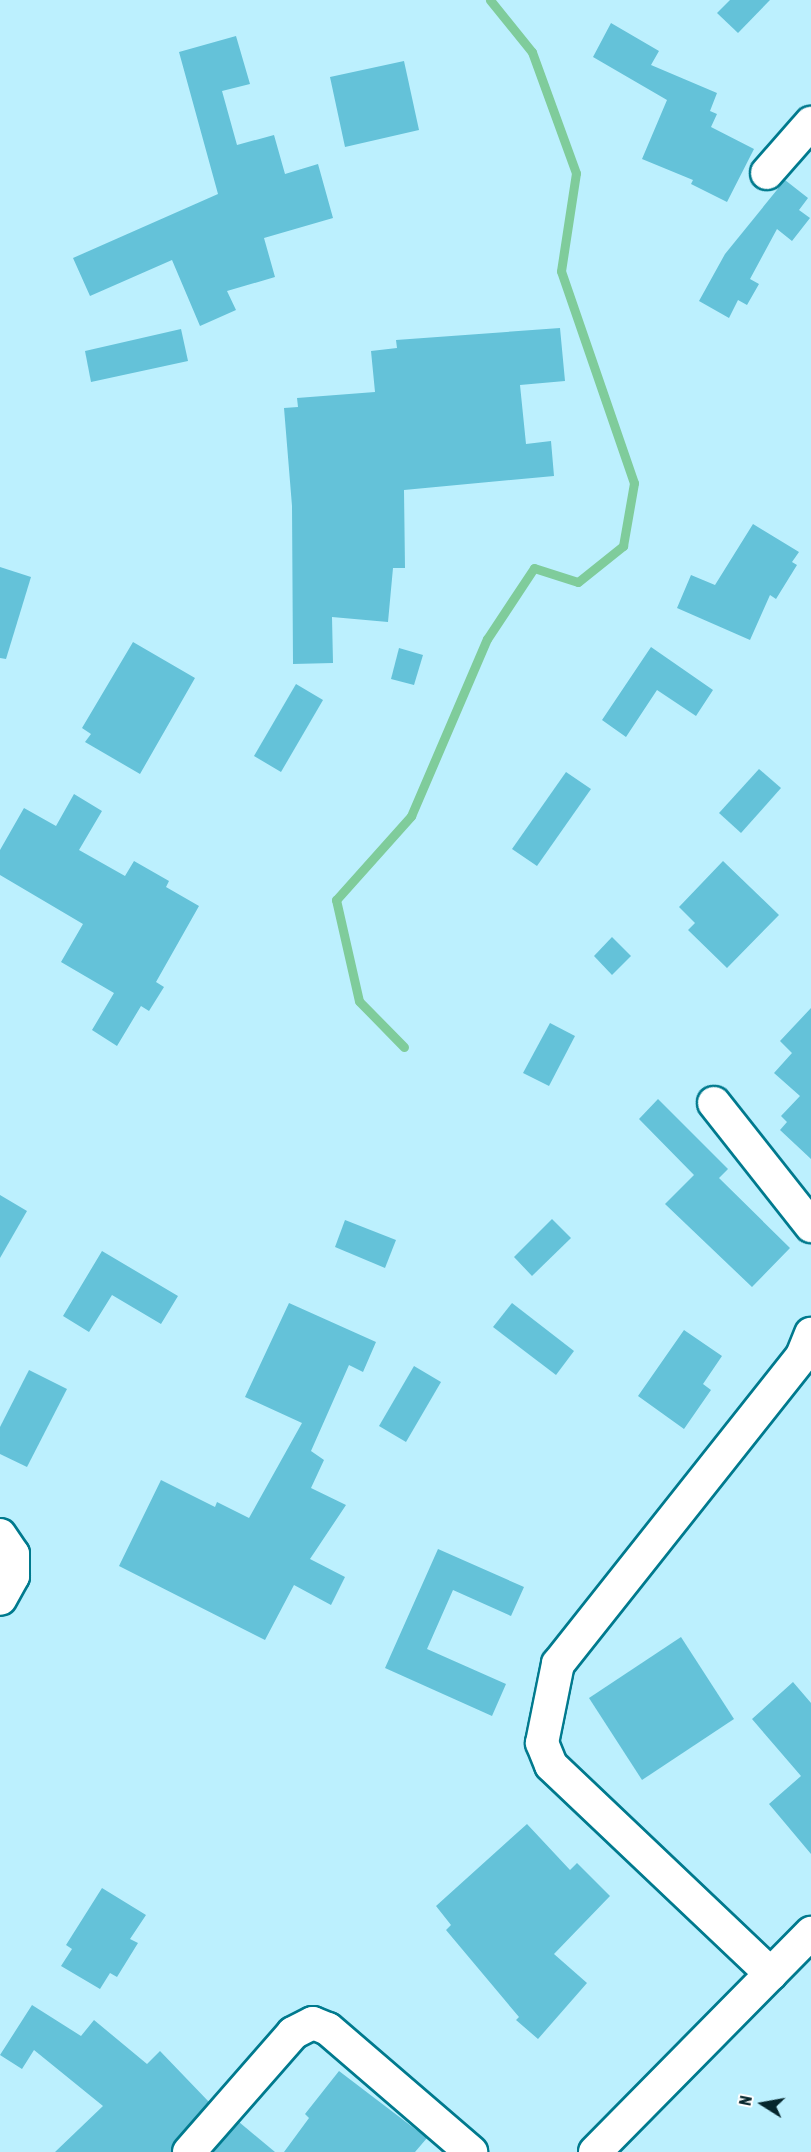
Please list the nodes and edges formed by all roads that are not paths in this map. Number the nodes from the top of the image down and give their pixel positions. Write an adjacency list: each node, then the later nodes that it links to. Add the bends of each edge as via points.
1 (811, 123): 2 (street)
2 (767, 173)
3 (714, 1103): 4 (street)
4 (811, 1226)
5 (811, 1334): 7 (street, via 802,1356)
6 (811, 1378): 7 (street)
7 (776, 1389): 11 (street, via 558,1664 542,1743 551,1765)
8 (0, 1535): 9 (street, via 13,1554 14,1576)
9 (0, 1599)
10 (811, 1933): 11 (street)
11 (771, 1974): 14 (street)
12 (189, 2152): 13 (street, via 292,2033 313,2023 328,2029)
13 (471, 2152)
14 (595, 2152)

